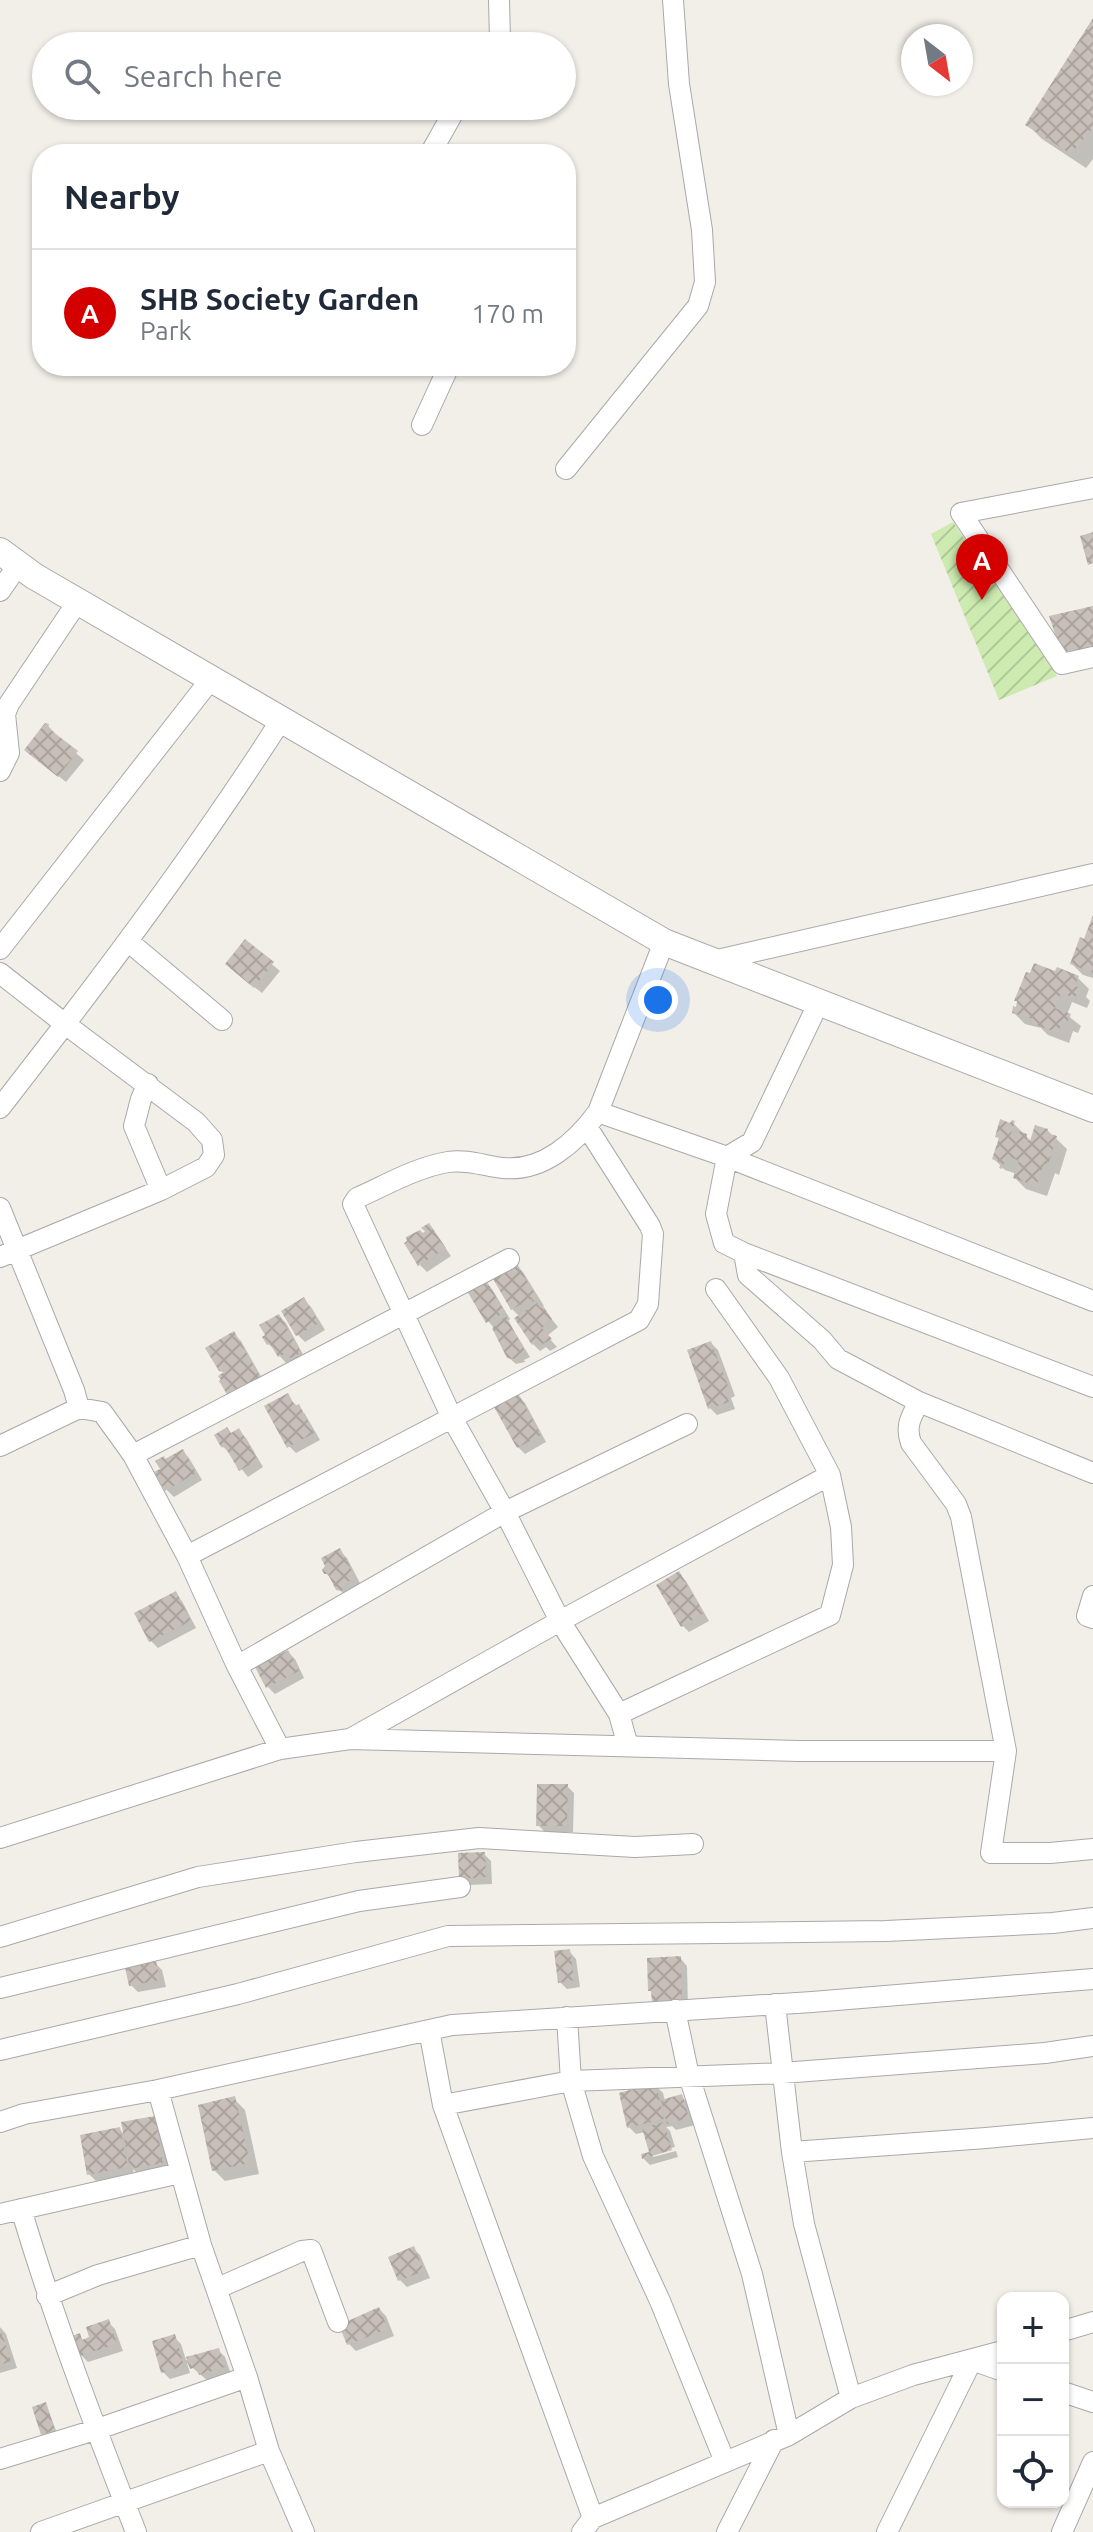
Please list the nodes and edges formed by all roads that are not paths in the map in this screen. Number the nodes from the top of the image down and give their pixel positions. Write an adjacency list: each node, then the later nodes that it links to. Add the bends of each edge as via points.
1 (499, 0): 3 (street)
2 (673, 0): 8 (street, via 705,282 698,306)
3 (500, 32)
4 (449, 120): 5 (street)
5 (436, 144)
6 (444, 376): 7 (street)
7 (422, 425)
8 (566, 469)
9 (1093, 488): 13 (street, via 961,513 1062,664)
10 (9, 558): 11 (street); 12 (street)
11 (0, 591)
12 (78, 601): 14 (street); 16 (street, via 9,704 9,753)
13 (1093, 657)
14 (211, 679): 15 (street); 20 (street)
15 (281, 720): 18 (street); 19 (street)
16 (0, 771)
17 (1093, 874): 21 (street)
18 (129, 942): 24 (street); 25 (street)
19 (664, 942): 21 (street); 29 (street)
20 (0, 949)
21 (713, 961): 23 (street)
22 (0, 973): 25 (street)
23 (819, 1002): 28 (street); 30 (street, via 752,1142)
24 (222, 1020)
25 (65, 1024): 26 (street); 27 (street)
26 (148, 1084): 31 (street, via 134,1126); 31 (street, via 196,1122 212,1140 214,1155 206,1167)
27 (0, 1108)
28 (1093, 1109)
29 (592, 1119): 30 (street); 38 (street, via 535,1166 446,1162 357,1198 354,1210); 42 (street, via 650,1226 654,1242 648,1304 639,1320)
30 (727, 1157): 34 (street, via 716,1214 724,1243); 37 (street)
31 (161, 1190): 33 (street)
32 (0, 1208): 33 (street)
33 (9, 1253): 41 (street)
34 (744, 1253): 39 (street); 40 (street, via 748,1275 838,1359)
35 (509, 1259): 38 (street)
36 (716, 1289): 47 (street, via 779,1378)
37 (1093, 1301)
38 (403, 1316): 42 (street); 45 (street)
39 (1093, 1387)
40 (919, 1402): 46 (street); 58 (street, via 907,1433 961,1517)
41 (79, 1408): 44 (street); 45 (street, via 102,1412)
42 (452, 1418): 48 (street); 49 (street)
43 (687, 1424): 48 (street)
44 (0, 1446)
45 (133, 1455): 49 (street)
46 (1093, 1473)
47 (830, 1475): 52 (street); 54 (street, via 843,1565 830,1615)
48 (505, 1512): 52 (street); 53 (street)
49 (187, 1556): 53 (street)
50 (1093, 1596): 51 (street, via 1087,1616)
51 (1093, 1618)
52 (560, 1621): 54 (street); 55 (street)
53 (237, 1666): 57 (street)
54 (619, 1714): 56 (street)
55 (350, 1739): 56 (street); 57 (street)
56 (628, 1746): 58 (street)
57 (280, 1749): 59 (street)
58 (1006, 1751): 61 (street, via 991,1853)
59 (0, 1838)
60 (693, 1844): 64 (street, via 635,1847 479,1838 356,1852 198,1877)
61 (1093, 1849)
62 (460, 1887): 66 (street, via 359,1901)
63 (1093, 1918): 72 (street, via 886,1931 448,1936 238,1994)
64 (0, 1937)
65 (1093, 1979): 67 (street)
66 (0, 1988)
67 (775, 2004): 68 (street); 73 (street)
68 (675, 2010): 69 (street); 74 (street)
69 (567, 2017): 70 (street); 75 (street)
70 (429, 2030): 76 (street); 77 (street)
71 (1093, 2046): 73 (street)
72 (0, 2050)
73 (782, 2073): 74 (street); 80 (street)
74 (689, 2076): 75 (street); 98 (street, via 752,2274)
75 (571, 2081): 77 (street); 101 (street, via 593,2156 660,2301)
76 (158, 2090): 78 (street); 81 (street)
77 (443, 2105): 104 (street)
78 (0, 2122)
79 (1093, 2128): 80 (street)
80 (792, 2152): 95 (street, via 804,2224)
81 (180, 2173): 82 (street); 84 (street)
82 (21, 2209): 83 (street); 86 (street)
83 (0, 2214)
84 (201, 2245): 85 (street); 86 (street)
85 (218, 2288): 87 (street, via 311,2250); 93 (street)
86 (47, 2296): 97 (street)
87 (338, 2322)
88 (1093, 2322): 89 (street)
89 (1069, 2329)
90 (997, 2353): 91 (street)
91 (972, 2360): 92 (street); 95 (street); 109 (street)
92 (997, 2369)
93 (247, 2377): 97 (street); 99 (street)
94 (1069, 2394): 96 (street)
95 (851, 2398): 98 (street)
96 (1093, 2402)
97 (95, 2430): 100 (street); 103 (street)
98 (782, 2437): 101 (street); 108 (street)
99 (269, 2451): 103 (street); 107 (street)
100 (0, 2459)
101 (725, 2462): 104 (street)
102 (1093, 2462): 110 (street)
103 (124, 2503): 105 (street); 106 (street)
104 (587, 2525)
105 (41, 2532)
106 (136, 2532)
107 (304, 2532)
108 (727, 2532)
109 (887, 2532)
110 (1062, 2532)

